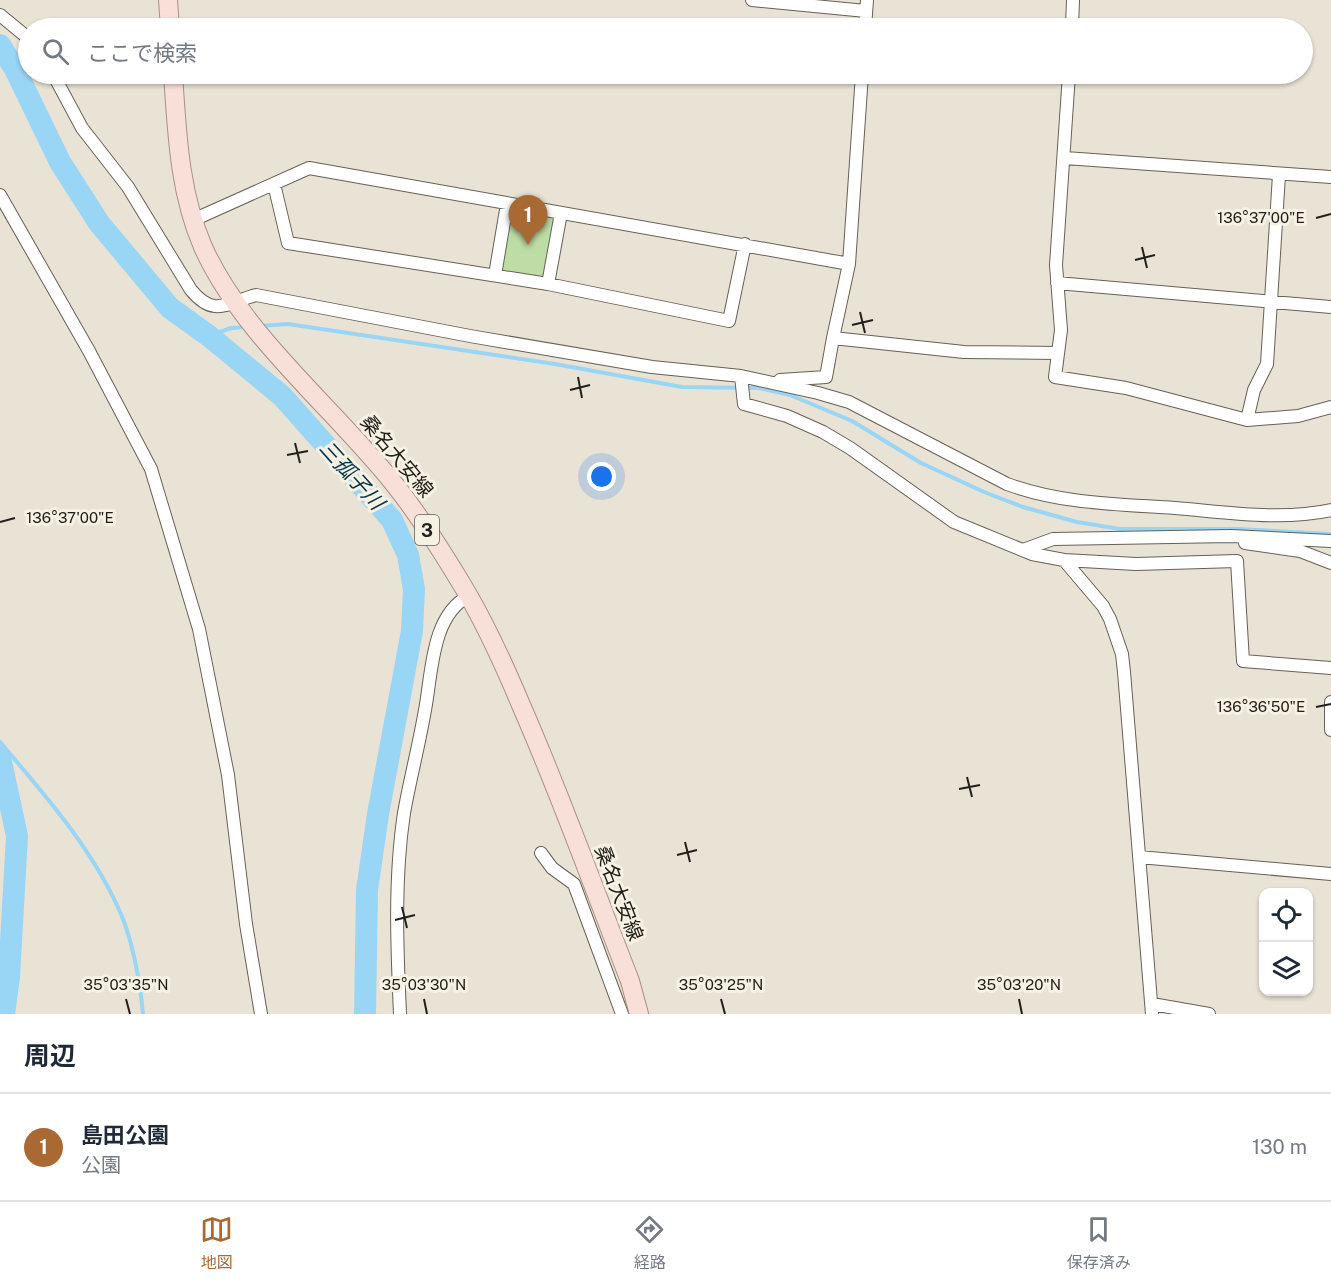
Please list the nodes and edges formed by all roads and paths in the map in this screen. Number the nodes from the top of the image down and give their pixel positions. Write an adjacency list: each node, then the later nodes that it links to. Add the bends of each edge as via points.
1 (168, 0): 6 (main road)
2 (752, 0): 4 (street)
3 (1073, 0): 7 (street)
4 (867, 6)
5 (0, 15): 8 (street)
6 (169, 18)
7 (1072, 18)
8 (18, 30)
9 (58, 84): 27 (street, via 82,128 128,187 191,290 213,307)
10 (174, 84): 20 (main road, 桑名大安線 / 3, via 178,148)
11 (861, 84): 29 (street, via 849,264)
12 (1069, 84): 13 (street)
13 (1065, 158): 14 (street); 25 (street)
14 (1280, 175): 15 (street); 26 (street)
15 (1331, 177)
16 (274, 184): 18 (street, via 309,168); 20 (street); 23 (street, via 288,243)
17 (0, 195): 49 (street, via 151,469 200,629 228,775)
18 (507, 204): 19 (street); 23 (street)
19 (561, 213): 21 (street); 24 (street)
20 (193, 220): 27 (main road, 桑名大安線 / 3, via 204,248)
21 (745, 244): 22 (street); 24 (street, via 729,321)
22 (844, 263)
23 (495, 275): 24 (street)
24 (548, 284)
25 (1057, 284): 26 (street); 30 (street, via 1061,330)
26 (1271, 303): 28 (street); 34 (street, via 1267,364 1254,390)
27 (239, 306): 31 (street, via 256,295 652,367); 41 (main road, 桑名大安線 / 3, via 394,484)
28 (1331, 307)
29 (833, 338): 30 (street, via 964,352); 32 (street, via 826,376)
30 (1058, 353): 34 (street, via 1055,377 1126,388)
31 (742, 379): 32 (street); 38 (street, via 744,404 787,416 823,432 954,522)
32 (766, 381): 35 (street, via 849,402 1033,494 1118,506 1248,514 1309,515)
33 (1331, 407): 34 (street, via 1298,416)
34 (1247, 420)
35 (1331, 510)
36 (1185, 537): 37 (street); 38 (street, via 1053,539); 40 (street, via 1300,552)
37 (1331, 541)
38 (1023, 550): 39 (street)
39 (1064, 560): 42 (street, via 1137,564 1237,561 1243,661); 46 (street, via 1103,606 1122,654)
40 (1331, 563)
41 (469, 596): 50 (street, via 459,601 445,618 404,815 397,926); 52 (main road, 桑名大安線 / 3, via 536,738 630,981)
42 (1331, 668)
43 (1331, 702): 44 (street)
44 (1331, 730)
45 (541, 853): 51 (street, via 552,868 574,884)
46 (1139, 857): 47 (street); 48 (street)
47 (1331, 874)
48 (1152, 1009): 53 (street)
49 (261, 1014)
50 (400, 1014)
51 (622, 1014)
52 (639, 1014)
53 (1209, 1014)

